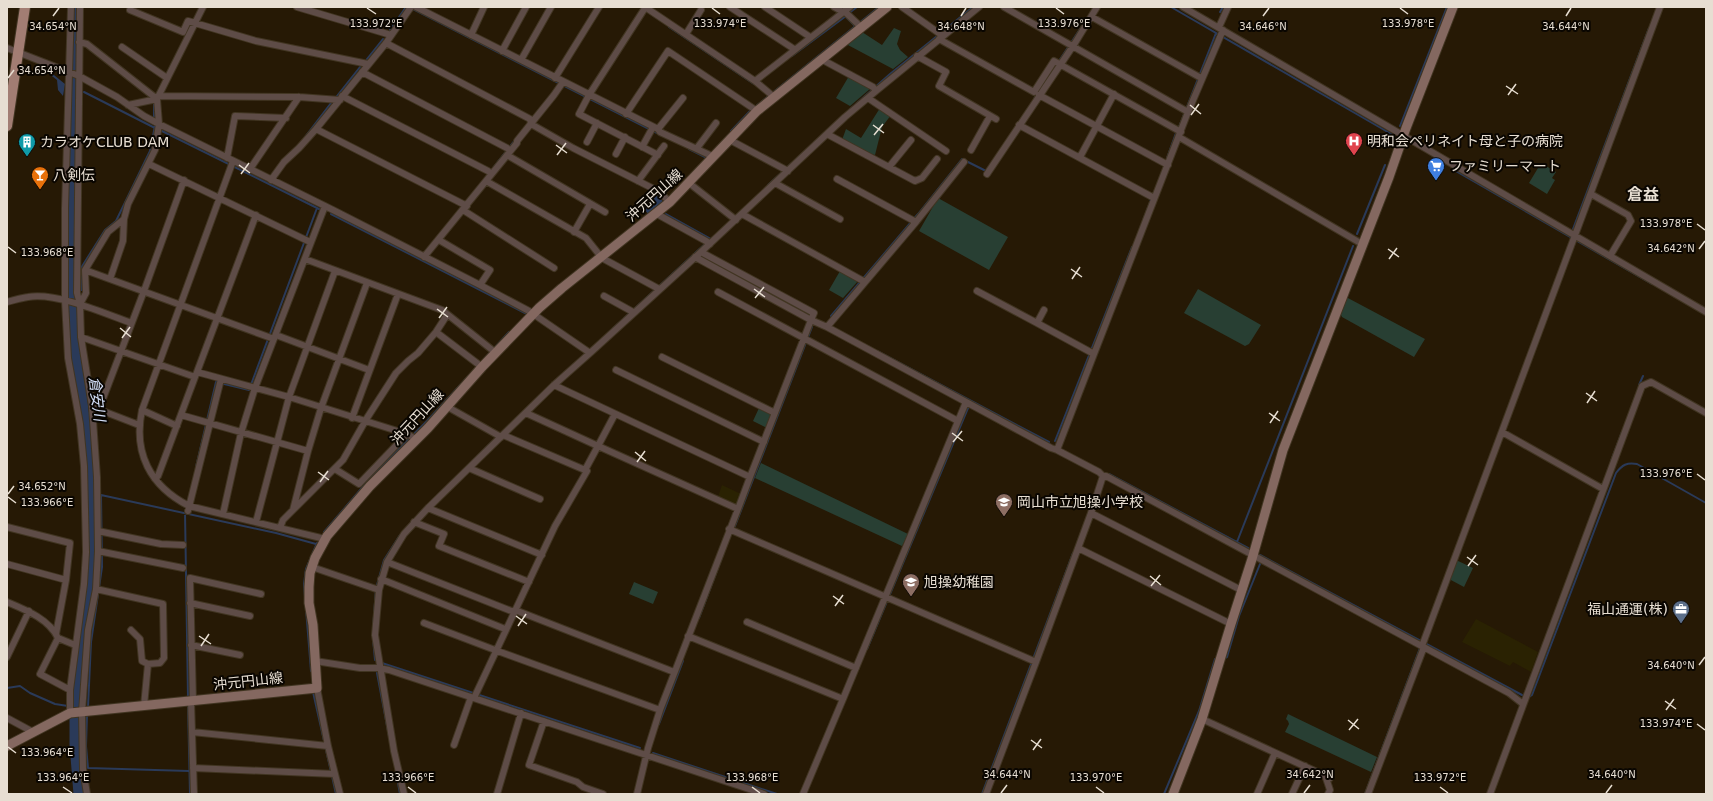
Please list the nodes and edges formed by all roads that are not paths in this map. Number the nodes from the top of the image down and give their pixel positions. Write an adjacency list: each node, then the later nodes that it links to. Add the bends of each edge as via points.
1 (25, 7): 45 (main road)
2 (71, 7): 52 (street, via 69,57)
3 (80, 7): 38 (street)
4 (203, 7): 30 (street)
5 (297, 7): 34 (street)
6 (416, 7): 35 (street)
7 (484, 7): 35 (street)
8 (526, 7): 44 (street)
9 (551, 7): 48 (street)
10 (599, 7): 55 (street)
11 (730, 7): 43 (street)
12 (765, 7): 37 (street)
13 (834, 7): 28 (street)
14 (850, 7): 28 (street)
15 (887, 7): 31 (main road, 沖元円山線)
16 (902, 7): 36 (street)
17 (979, 7): 36 (street)
18 (1004, 7): 40 (street)
19 (1097, 7): 29 (street)
20 (1183, 7): 32 (street)
21 (1228, 7): 32 (street)
22 (1453, 7): 86 (main road)
23 (1660, 7): 119 (street)
24 (410, 8): 34 (street)
25 (649, 8): 33 (street); 63 (street)
26 (130, 10): 30 (street, via 183,32 188,22)
27 (701, 10): 33 (street)
28 (846, 13): 31 (street); 37 (street)
29 (1092, 17): 40 (street); 54 (street)
30 (195, 23): 50 (street, via 256,41); 53 (street)
31 (859, 25): 47 (main road, 沖元円山線)
32 (1220, 32): 54 (street); 86 (street)
33 (686, 34): 56 (street)
34 (391, 35): 39 (street)
35 (470, 35): 44 (street)
36 (941, 35): 46 (street); 49 (street, via 1034,92 1054,61)
37 (810, 37): 43 (street)
38 (79, 42): 52 (street); 64 (street, via 87,44)
39 (386, 42): 50 (street); 75 (street)
40 (1070, 45): 49 (street); 70 (street)
41 (122, 47): 53 (street)
42 (7, 48): 45 (street)
43 (794, 49): 56 (street)
44 (502, 51): 48 (street)
45 (18, 52): 52 (street); 80 (main road)
46 (917, 56): 58 (street); 72 (street, via 946,72 939,86)
47 (822, 59): 58 (street); 59 (main road, 沖元円山線)
48 (521, 60): 55 (street)
49 (1058, 63): 60 (street); 61 (street)
50 (368, 64): 51 (street)
51 (362, 72): 65 (street); 93 (street)
52 (74, 73): 68 (street); 160 (street); 161 (street)
53 (166, 77): 64 (street)
54 (1199, 77): 70 (street)
55 (555, 78): 57 (street)
56 (756, 82): 59 (street)
57 (561, 84): 63 (street); 75 (street)
58 (874, 89): 67 (street)
59 (772, 94): 69 (main road, 沖元円山線)
60 (1114, 94): 81 (street); 85 (street)
61 (1039, 95): 79 (street); 81 (street)
62 (299, 97): 64 (street); 65 (street); 73 (street)
63 (588, 97): 71 (street); 76 (street, via 580,114)
64 (155, 98): 68 (street); 78 (street)
65 (341, 98): 82 (street); 110 (street)
66 (683, 98): 83 (street)
67 (868, 98): 84 (street); 96 (street)
68 (128, 105): 78 (street)
69 (754, 109): 71 (street, via 668,51); 88 (main road, 沖元円山線)
70 (1186, 111): 85 (street)
71 (626, 114): 83 (street)
72 (990, 116): 74 (street); 95 (street)
73 (286, 118): 103 (street, via 235,116); 108 (street)
74 (996, 119)
75 (531, 122): 98 (street); 116 (street, via 573,148)
76 (597, 123): 87 (street); 90 (street)
77 (716, 123): 94 (street)
78 (159, 124): 103 (street); 105 (street, via 155,150)
79 (1019, 125): 101 (street); 111 (street)
80 (7, 126)
81 (1096, 126): 101 (street); 106 (street)
82 (316, 129): 114 (street, via 284,162); 125 (street)
83 (654, 129): 91 (street); 94 (street)
84 (827, 134): 107 (street); 109 (street)
85 (1180, 135): 106 (street); 139 (street)
86 (1403, 136): 135 (street); 139 (main road)
87 (625, 138): 91 (street); 97 (street)
88 (730, 140): 100 (main road, 沖元円山線); 109 (street)
89 (911, 140): 107 (street)
90 (587, 142)
91 (642, 146): 99 (street)
92 (664, 146): 99 (street)
93 (507, 148)
94 (697, 148): 100 (street)
95 (971, 150)
96 (946, 151)
97 (616, 154)
98 (507, 155): 115 (street); 123 (street)
99 (658, 155): 116 (street)
100 (711, 155): 117 (main road, 沖元円山線)
101 (1080, 157): 120 (street)
102 (937, 159): 107 (street, via 922,178 915,181)
103 (231, 162): 108 (street); 121 (street)
104 (964, 162): 133 (street)
105 (149, 164): 113 (street); 131 (street, via 128,204)
106 (1165, 164): 120 (street)
107 (889, 167)
108 (250, 169): 114 (street)
109 (786, 170): 118 (street)
110 (488, 171)
111 (987, 174)
112 (837, 179): 133 (street)
113 (184, 180): 121 (street); 154 (street)
114 (271, 180): 124 (street)
115 (486, 181): 125 (street); 134 (street)
116 (638, 181): 122 (street)
117 (689, 183): 122 (main road, 沖元円山線); 130 (street)
118 (775, 183): 128 (street); 132 (street)
119 (1591, 194): 135 (street); 142 (street, via 1628,215 1631,221)
120 (1152, 197): 181 (street)
121 (220, 198): 129 (street); 162 (street)
122 (668, 200): 127 (main road, 沖元円山線)
123 (590, 204): 126 (street); 134 (street)
124 (325, 206): 137 (street); 143 (street)
125 (464, 206): 136 (street); 146 (street)
126 (605, 212)
127 (657, 214): 138 (street); 141 (main road, 沖元円山線)
128 (742, 214): 130 (street); 150 (street)
129 (256, 215): 137 (street); 168 (street)
130 (734, 218): 138 (street)
131 (124, 219): 147 (street, via 108,232); 149 (street, via 123,241)
132 (840, 219)
133 (914, 221): 150 (street)
134 (574, 232): 141 (street, via 586,238)
135 (1575, 238): 142 (street); 210 (street)
136 (439, 240): 143 (street); 152 (street, via 490,270)
137 (307, 241): 145 (street)
138 (708, 242): 140 (street)
139 (1362, 244): 246 (main road, via 1283,450)
140 (701, 252): 144 (street); 169 (street, via 814,313)
141 (599, 255): 153 (street); 166 (main road, 沖元円山線)
142 (1610, 256): 165 (street)
143 (424, 257): 152 (street)
144 (694, 257): 153 (street); 169 (street)
145 (305, 259): 148 (street); 175 (street)
146 (554, 268)
147 (85, 270): 149 (street); 161 (street, via 86,293)
148 (335, 270): 151 (street); 177 (street)
149 (110, 278): 154 (street)
150 (863, 281): 172 (street)
151 (367, 283): 157 (street); 183 (street)
152 (480, 285): 166 (street)
153 (658, 288): 164 (street)
154 (144, 291): 162 (street); 171 (street)
155 (977, 291): 170 (street)
156 (718, 292): 176 (street)
157 (398, 294): 167 (street, via 442,310); 186 (street)
158 (604, 296): 164 (street)
159 (7, 302): 160 (street, via 29,297 44,297)
160 (66, 302): 161 (street); 224 (street, via 68,358 80,424)
161 (77, 304): 171 (street); 174 (street)
162 (180, 304): 168 (street); 184 (street)
163 (1044, 310): 170 (street)
164 (632, 311): 180 (street)
165 (1706, 312)
166 (531, 313): 179 (main road, 沖元円山線); 180 (street)
167 (447, 315): 173 (street); 179 (street)
168 (217, 317): 175 (street); 188 (street)
169 (811, 320): 172 (street); 176 (street)
170 (1037, 322): 181 (street)
171 (132, 323): 178 (street)
172 (826, 327): 193 (street)
173 (436, 332): 185 (street); 206 (street, via 418,354 396,374)
174 (81, 337): 178 (street); 194 (street)
175 (272, 337): 177 (street); 191 (street)
176 (806, 340): 200 (street); 205 (street)
177 (307, 347): 183 (street); 192 (street)
178 (121, 351): 184 (street); 197 (street)
179 (493, 351): 185 (main road, 沖元円山線)
180 (588, 352): 190 (street)
181 (1092, 353): 217 (street)
182 (662, 357): 200 (street)
183 (338, 358): 186 (street); 196 (street)
184 (158, 364): 188 (street); 198 (street)
185 (480, 365): 195 (main road, 沖元円山線)
186 (369, 370): 204 (street)
187 (616, 370): 214 (street)
188 (196, 375): 189 (street); 203 (street)
189 (220, 381): 191 (street); 207 (street)
190 (554, 385): 199 (street); 202 (street)
191 (252, 387): 192 (street); 211 (street)
192 (289, 397): 196 (street); 215 (street)
193 (966, 402): 205 (street); 217 (street)
194 (92, 406): 197 (street); 223 (street)
195 (446, 406): 212 (main road, 沖元円山線, via 428,428); 213 (street)
196 (321, 408): 204 (street); 218 (street)
197 (99, 409): 208 (street)
198 (142, 410): 208 (street); 209 (street)
199 (526, 413): 213 (street); 216 (street)
200 (776, 413): 214 (street)
201 (1706, 413): 227 (street, via 1651,382 1642,386)
202 (615, 414): 216 (street); 225 (street)
203 (181, 415): 207 (street); 209 (street)
204 (352, 418): 206 (street)
205 (958, 421): 258 (street)
206 (365, 422): 212 (street); 219 (street, via 343,460)
207 (208, 423): 211 (street); 230 (street)
208 (139, 425): 226 (street, via 142,453)
209 (177, 426): 226 (street)
210 (1502, 432): 227 (street); 271 (street)
211 (240, 433): 215 (street); 234 (street)
212 (412, 436): 219 (street, via 359,484); 241 (main road, 沖元円山線)
213 (502, 436): 220 (street); 221 (street)
214 (764, 442): 225 (street)
215 (276, 443): 218 (street); 235 (street)
216 (598, 446): 221 (street); 231 (street)
217 (1057, 450): 222 (street)
218 (308, 451): 232 (street)
219 (335, 468): 232 (street)
220 (469, 468): 228 (street); 229 (street)
221 (585, 470): 245 (street, via 587,471 555,526)
222 (1103, 476): 233 (street); 246 (street)
223 (95, 477): 224 (street); 240 (street)
224 (85, 478): 272 (street, via 86,552)
225 (750, 478): 231 (street)
226 (155, 479): 230 (street)
227 (1603, 489): 287 (street)
228 (540, 499)
229 (428, 508): 236 (street); 245 (street)
230 (188, 509): 234 (street)
231 (738, 509): 239 (street)
232 (293, 510): 238 (street, via 283,520)
233 (1091, 513): 243 (street); 256 (street)
234 (223, 514): 235 (street)
235 (256, 522): 238 (street)
236 (414, 522): 247 (street); 253 (street, via 444,534 440,546)
237 (7, 527): 252 (street, via 70,543)
238 (280, 528): 241 (street)
239 (729, 529): 258 (street); 270 (street)
240 (100, 532): 242 (street, via 161,544); 244 (street)
241 (325, 540): 249 (main road, 沖元円山線)
242 (183, 545)
243 (1078, 548): 266 (street); 278 (street)
244 (100, 551): 250 (street); 254 (street)
245 (542, 555): 253 (street)
246 (1254, 556): 256 (main road); 271 (street)
247 (387, 562): 251 (street); 261 (street)
248 (7, 564): 252 (street)
249 (312, 567): 255 (street); 277 (main road, 沖元円山線, via 309,603 314,624)
250 (182, 568)
251 (381, 579): 255 (street); 267 (street)
252 (66, 580): 269 (street)
253 (529, 582): 261 (street)
254 (98, 589): 279 (street, via 163,604 164,658 160,662); 291 (street)
255 (377, 589): 280 (street, via 375,635)
256 (1243, 591): 266 (main road)
257 (261, 594): 260 (street, via 190,578)
258 (888, 597): 278 (street); 281 (street)
259 (7, 602): 262 (street)
260 (190, 603): 263 (street); 273 (street)
261 (514, 611): 267 (street); 282 (street)
262 (29, 612): 269 (street, via 45,622); 276 (street)
263 (250, 616)
264 (424, 622): 274 (street)
265 (747, 622): 281 (street)
266 (1231, 624): 294 (main road)
267 (506, 629): 274 (street)
268 (131, 630): 279 (street, via 140,638 142,661)
269 (57, 636): 272 (street); 284 (street, via 40,674)
270 (688, 636): 282 (street); 286 (street)
271 (1424, 644): 287 (street, via 1509,693); 320 (street)
272 (75, 645): 284 (street)
273 (191, 645): 275 (street); 288 (street)
274 (495, 650): 285 (street); 290 (street)
275 (240, 655)
276 (7, 657)
277 (315, 661): 280 (street, via 360,668); 283 (main road, 沖元円山線)
278 (1033, 661): 315 (street)
279 (148, 664): 289 (street)
280 (379, 668): 285 (street); 309 (street)
281 (856, 668): 286 (street)
282 (674, 672): 290 (street)
283 (317, 688): 288 (main road, 沖元円山線); 300 (street)
284 (70, 690): 291 (street)
285 (474, 696): 292 (street); 298 (street)
286 (843, 699): 314 (street)
287 (1525, 699): 321 (street)
288 (192, 701): 289 (main road, 沖元円山線); 297 (street)
289 (144, 706): 291 (main road, 沖元円山線)
290 (660, 710): 302 (street)
291 (76, 713): 296 (main road, 沖元円山線); 306 (street)
292 (521, 713): 295 (street); 310 (street)
293 (7, 718): 296 (street)
294 (1202, 719): 301 (street); 316 (main road)
295 (544, 721): 302 (street); 311 (street, via 529,765)
296 (33, 732): 299 (main road, 沖元円山線)
297 (192, 732): 300 (street); 304 (street)
298 (454, 745)
299 (7, 746)
300 (326, 746): 305 (street)
301 (1275, 752): 303 (street); 317 (street)
302 (646, 754): 312 (street); 313 (street)
303 (1305, 766): 318 (street); 319 (street, via 1328,776)
304 (193, 768): 305 (street); 307 (street)
305 (332, 774): 308 (street)
306 (87, 794)
307 (194, 794)
308 (340, 794)
309 (404, 794)
310 (497, 794)
311 (603, 794)
312 (637, 794)
313 (764, 794)
314 (803, 794)
315 (986, 794)
316 (1172, 794)
317 (1257, 794)
318 (1292, 794)
319 (1328, 794)
320 (1368, 794)
321 (1490, 794)

